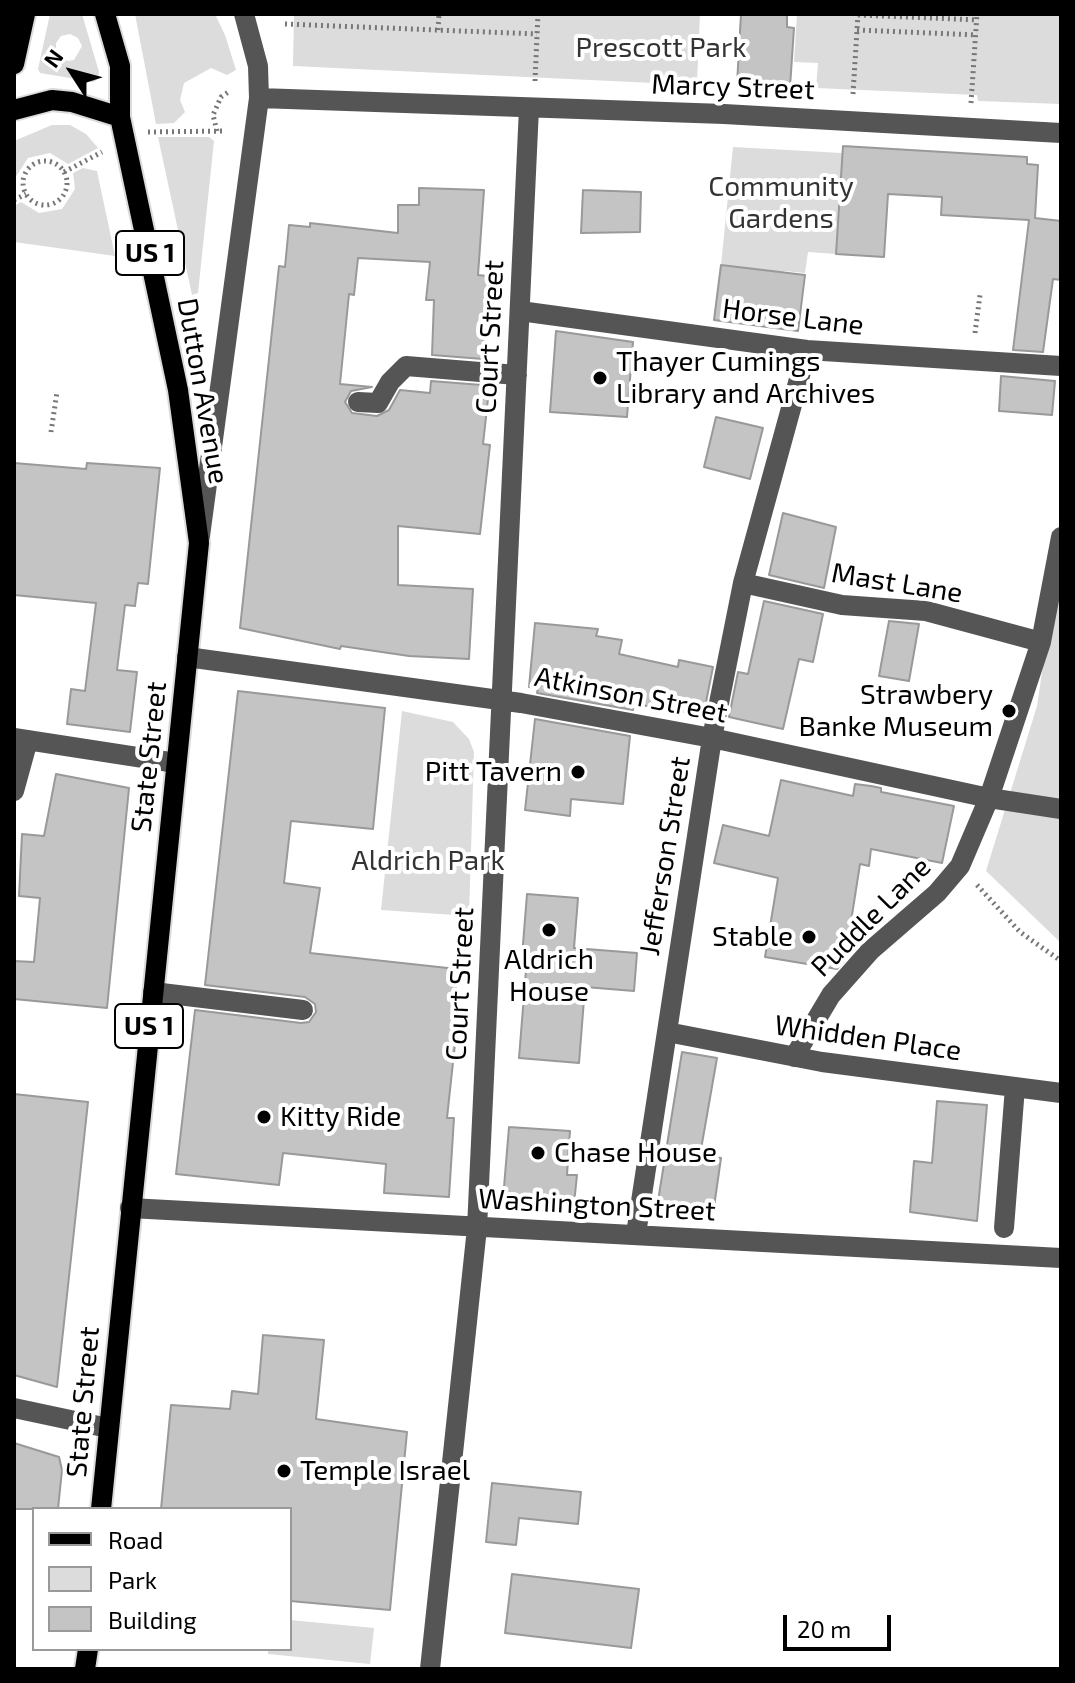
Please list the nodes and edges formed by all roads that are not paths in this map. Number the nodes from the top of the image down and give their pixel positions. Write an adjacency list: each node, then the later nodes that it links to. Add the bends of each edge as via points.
1 (25, 14): 4 (main road)
2 (105, 14): 8 (main road, Dutton Avenue / US 1, via 120,66)
3 (244, 14): 5 (street, State Street, via 258,66)
4 (14, 64)
5 (259, 98): 6 (street, Marcy Street); 16 (street, State Street)
6 (529, 108): 9 (street, Marcy Street); 10 (street, Court Street)
7 (14, 110): 8 (main road, via 52,100)
8 (120, 117): 16 (main road, Dutton Avenue / US 1, via 178,390)
9 (1061, 133)
10 (520, 311): 11 (street, Horse Lane); 13 (street, Court Street)
11 (807, 350): 12 (street, Horse Lane); 17 (street, Jefferson Street)
12 (1061, 366)
13 (517, 375): 14 (street, via 406,366 378,403); 20 (street, Court Street)
14 (358, 402)
15 (1061, 537): 18 (street, Puddle Lane)
16 (199, 543): 19 (main road, State Street / US 1)
17 (743, 583): 18 (street, Mast Lane, via 842,605 926,611); 21 (street, Jefferson Street)
18 (1041, 642): 25 (street, Puddle Lane)
19 (187, 657): 20 (street, Atkinson Street); 23 (main road, State Street / US 1)
20 (501, 699): 21 (street, Atkinson Street); 34 (street, Court Street)
21 (712, 738): 25 (street, Atkinson Street); 29 (street, Jefferson Street)
22 (21, 739): 23 (street); 24 (street)
23 (176, 763): 27 (main road, State Street / US 1)
24 (14, 791)
25 (989, 798): 26 (street, Atkinson Street); 30 (street, Puddle Lane, via 960,866 831,995)
26 (1061, 809)
27 (153, 992): 28 (street); 33 (main road, State Street / US 1)
28 (303, 1010)
29 (667, 1032): 30 (street, Whidden Place); 36 (street, Jefferson Street)
30 (794, 1057): 31 (street, Whidden Place)
31 (1015, 1087): 32 (street, Whidden Place); 35 (street)
32 (1061, 1093)
33 (130, 1208): 34 (street, Washington Street); 39 (main road, State Street / US 1)
34 (477, 1228): 36 (street, Washington Street); 41 (street, Court Street)
35 (1004, 1228)
36 (636, 1234): 37 (street, Washington Street)
37 (1061, 1258)
38 (14, 1408): 39 (street)
39 (108, 1428): 40 (main road, State Street / US 1)
40 (101, 1507)
41 (430, 1669)

